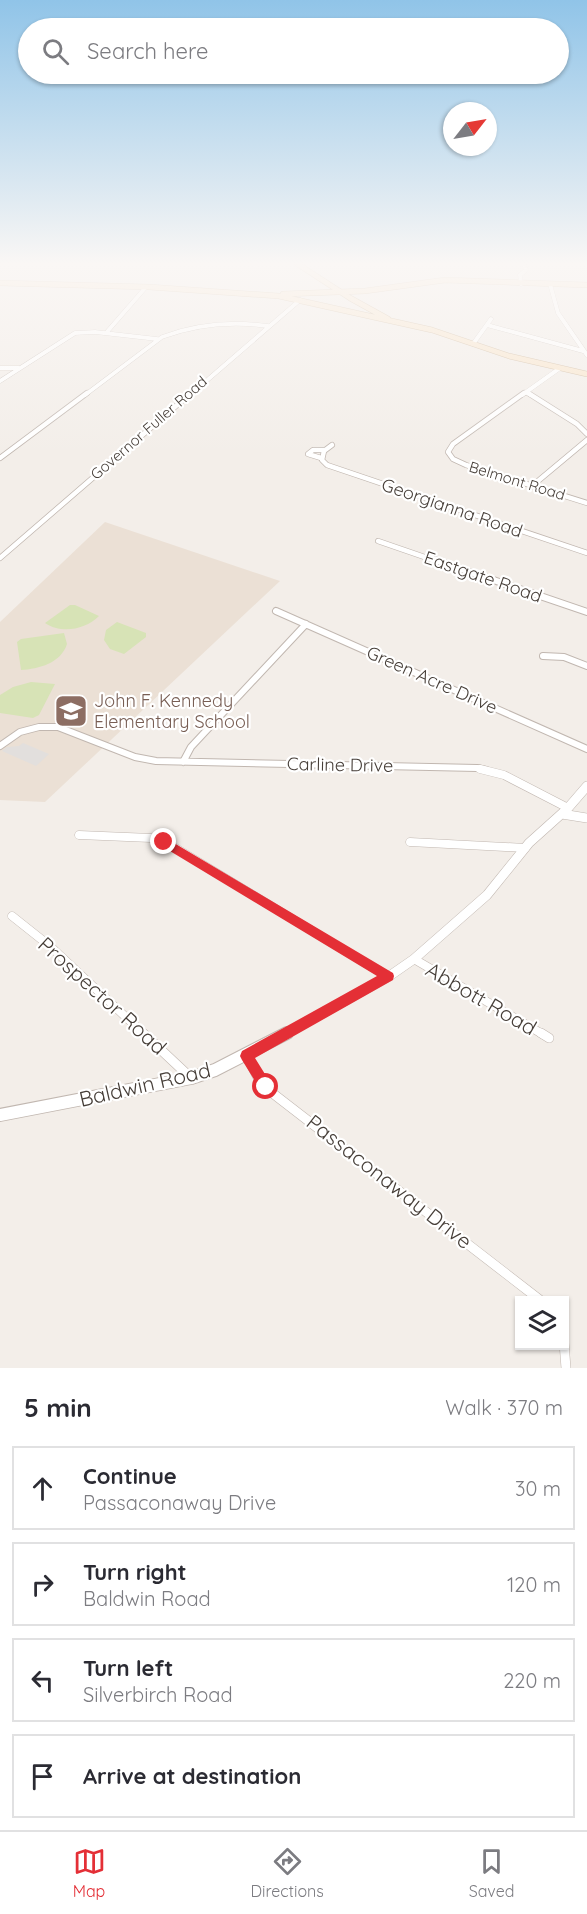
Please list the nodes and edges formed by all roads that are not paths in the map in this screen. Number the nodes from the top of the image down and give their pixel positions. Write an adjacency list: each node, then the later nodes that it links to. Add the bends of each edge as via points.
1 (111, 327): 8 (street)
2 (195, 327): 9 (street)
3 (267, 327): 29 (street, Governor Fuller Road)
4 (419, 327): 10 (main road)
5 (486, 327): 10 (street)
6 (490, 327): 11 (street)
7 (566, 327): 11 (street)
8 (106, 333): 9 (street); 14 (street, via 70,335)
9 (157, 339): 23 (street)
10 (473, 344): 15 (main road)
11 (583, 351): 12 (street)
12 (587, 356)
13 (0, 368): 14 (street)
14 (19, 368): 17 (street)
15 (560, 368): 16 (main road); 18 (street, Belmont Road)
16 (587, 374)
17 (0, 381)
18 (526, 392): 19 (street); 25 (street, Belmont Road, via 453,444 448,452 466,465)
19 (587, 434)
20 (587, 440): 25 (street)
21 (332, 445): 22 (street)
22 (324, 450): 24 (street); 24 (street, via 308,454)
23 (0, 458)
24 (321, 458): 28 (street, Georgianna Road, via 337,469)
25 (532, 486): 26 (street, Belmont Road)
26 (587, 503)
27 (378, 541): 31 (street, Eastgate Road)
28 (587, 553)
29 (0, 558)
30 (276, 611): 32 (street, Green Acre Drive)
31 (587, 612)
32 (306, 624): 36 (street, Green Acre Drive); 37 (street, via 191,747)
33 (543, 656): 34 (street, via 564,657)
34 (587, 666)
35 (0, 746): 37 (street, Carline Drive, via 24,729 45,725 65,728 140,759)
36 (587, 748)
37 (183, 762): 39 (street, Carline Drive, via 477,768 504,775)
38 (587, 786): 39 (street, Baldwin Road)
39 (565, 811): 40 (street); 43 (street, Baldwin Road)
40 (587, 818)
41 (80, 835): 46 (street, via 151,838 169,844)
42 (410, 842): 43 (street)
43 (525, 848): 45 (street, Baldwin Road, via 487,894)
44 (12, 916): 49 (street, Prospector Road, via 51,947)
45 (414, 959): 46 (street, Baldwin Road); 47 (street, Abbott Road)
46 (388, 976): 48 (street, Baldwin Road)
47 (549, 1038)
48 (246, 1056): 49 (street, Baldwin Road); 51 (street, Passaconaway Drive, via 271,1092)
49 (191, 1078): 50 (street, Baldwin Road)
50 (0, 1115)
51 (535, 1296)
52 (565, 1350): 53 (street)
53 (566, 1368)

